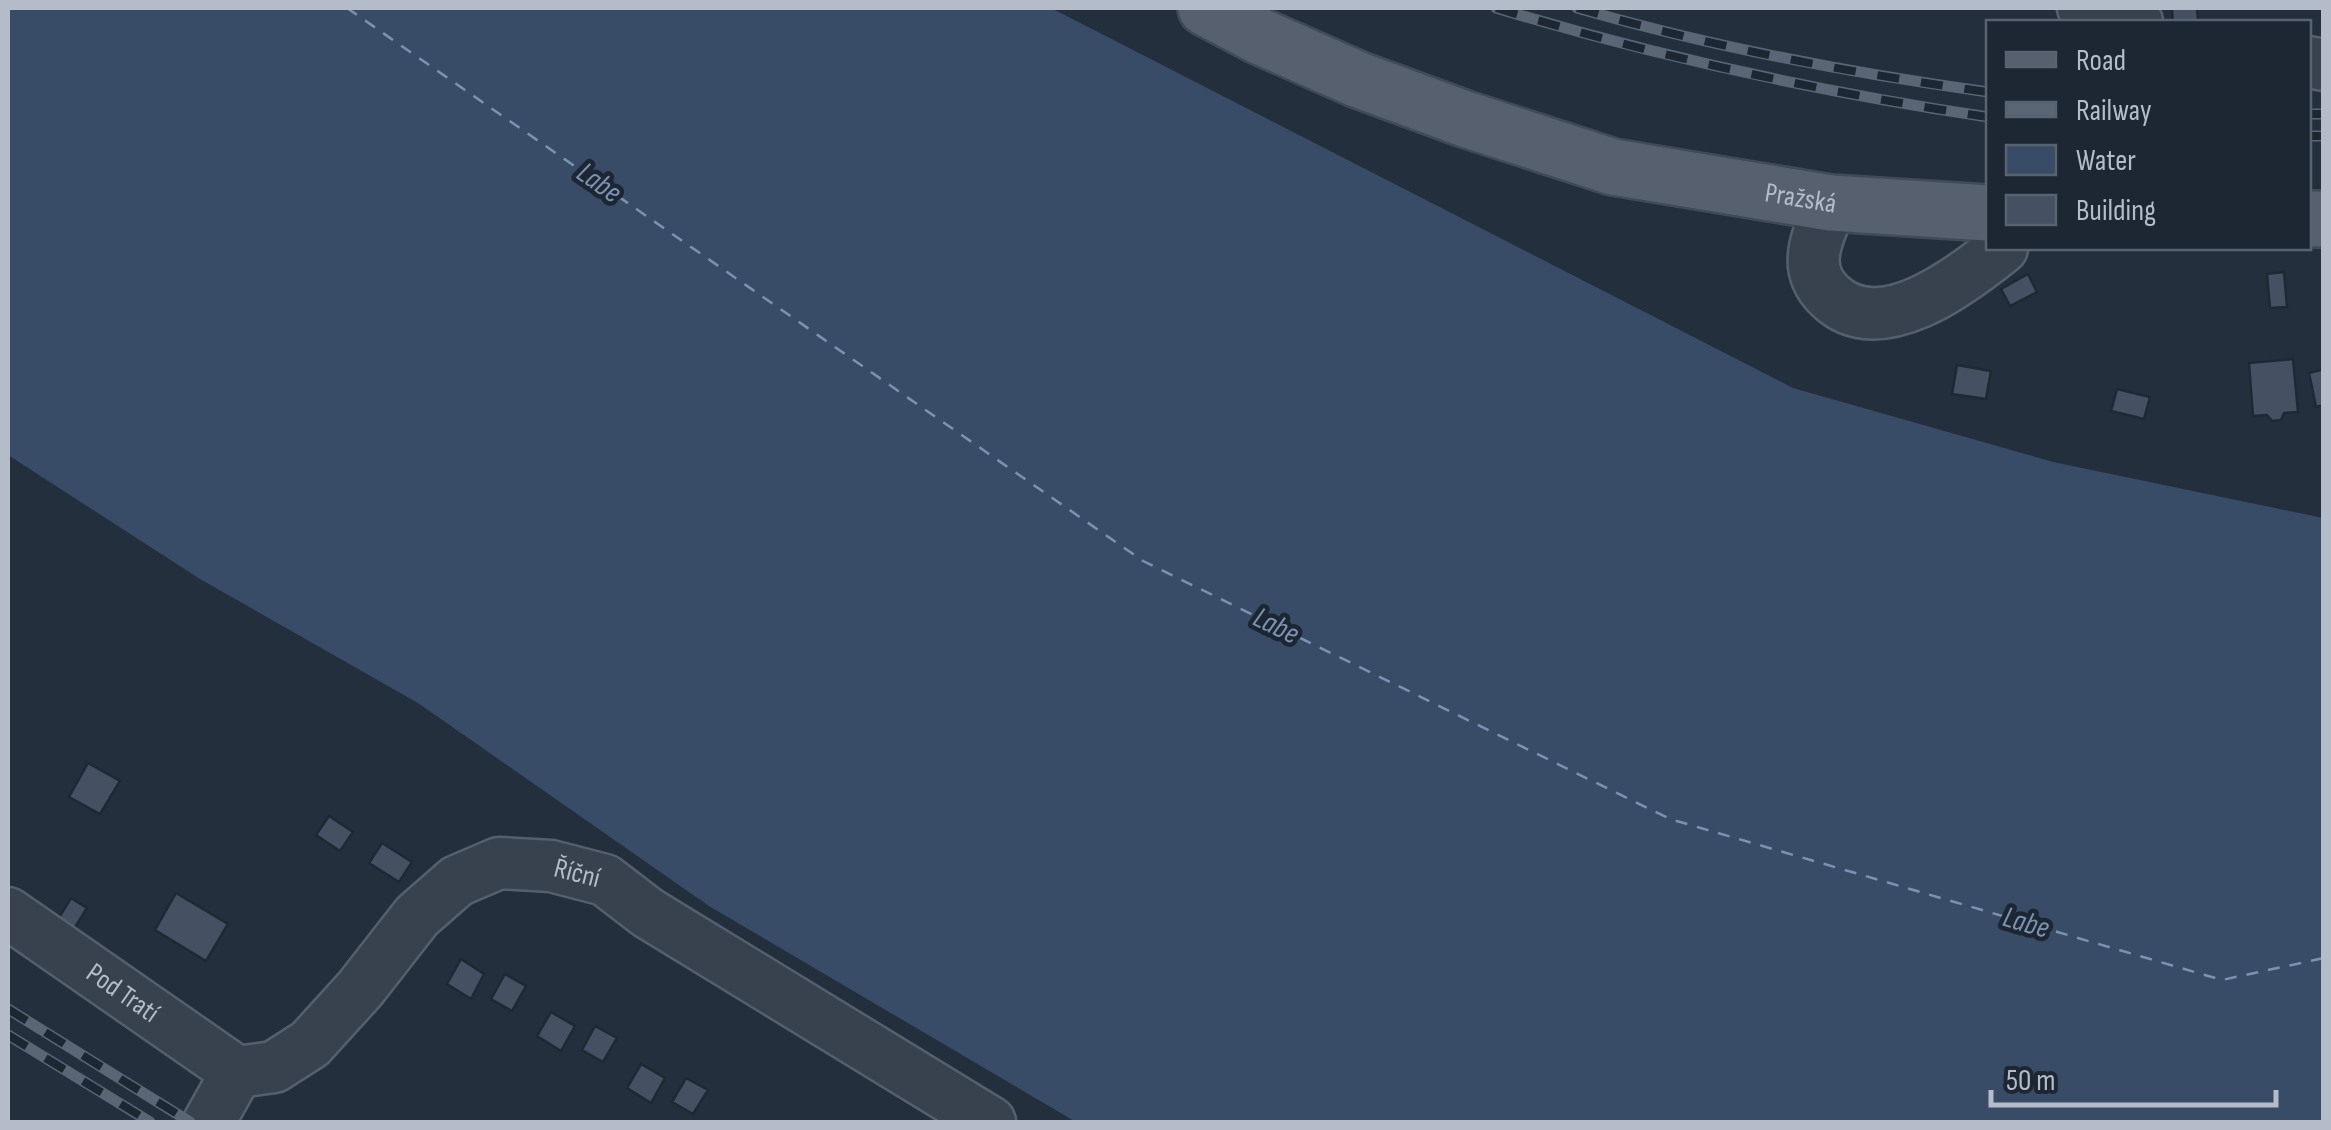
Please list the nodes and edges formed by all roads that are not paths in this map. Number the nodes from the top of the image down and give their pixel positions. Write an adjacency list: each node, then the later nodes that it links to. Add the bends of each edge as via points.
1 (1206, 8): 4 (main road, Pražská, via 1359,80 1613,167)
2 (2083, 8): 3 (street)
3 (2129, 20)
4 (1831, 203): 5 (main road, Pražská); 6 (street, via 1814,255 1819,286 1844,309 1888,313 1934,297)
5 (1986, 213)
6 (1999, 250)
7 (8, 913): 8 (street, Pod Tratí)
8 (236, 1072): 9 (street); 10 (street, Říční, via 274,1067 310,1044 417,916 458,881 499,863 551,866 605,880 648,913)
9 (209, 1122)
10 (990, 1122)

